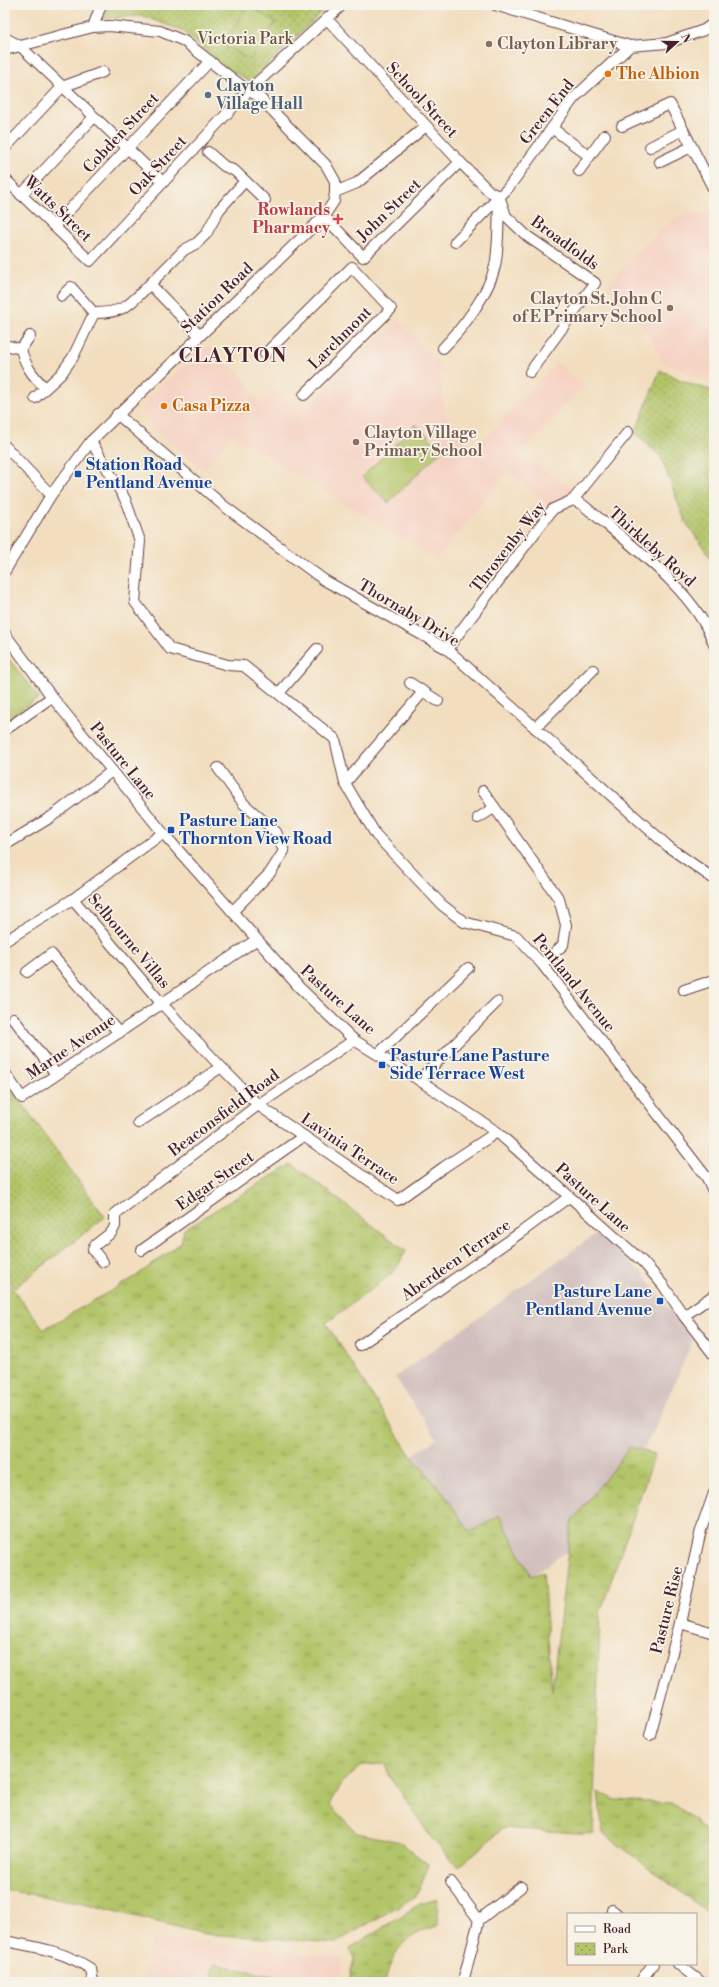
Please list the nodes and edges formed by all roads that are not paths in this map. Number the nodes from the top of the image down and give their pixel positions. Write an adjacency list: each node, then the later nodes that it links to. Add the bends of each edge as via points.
1 (101, 5): 6 (street)
2 (342, 5): 4 (street, Oak Street)
3 (496, 5): 9 (street)
4 (327, 19): 14 (street, Oak Street); 16 (street, School Street)
5 (714, 23): 9 (street, via 704,30 667,43)
6 (93, 26): 8 (street); 11 (street, via 160,31 184,41)
7 (5, 38): 8 (street)
8 (20, 46): 10 (street); 13 (street)
9 (630, 46): 18 (street, Green End, via 574,98)
10 (5, 50)
11 (210, 60): 14 (street); 24 (street, Cobden Street)
12 (102, 72): 13 (street)
13 (62, 87): 15 (street); 23 (street)
14 (248, 91): 32 (street, Oak Street); 33 (street, via 257,95 326,165 335,181)
15 (94, 117): 24 (street); 35 (street)
16 (426, 126): 27 (street, School Street); 33 (street, via 357,183)
17 (622, 126): 19 (street, via 670,104)
18 (552, 128): 26 (street); 36 (street, Green End, via 508,188)
19 (683, 130): 21 (street); 22 (street)
20 (604, 135): 26 (street)
21 (650, 147)
22 (691, 147): 28 (street); 34 (street)
23 (5, 148)
24 (127, 148): 32 (street); 39 (street, Cobden Street)
25 (208, 152): 31 (street)
26 (589, 156): 29 (street)
27 (460, 162): 36 (street, School Street, via 490,192); 41 (street, John Street)
28 (660, 162)
29 (578, 171)
30 (5, 179): 35 (street, Watts Street)
31 (245, 181): 37 (street); 44 (street, via 219,210 206,234 184,250)
32 (163, 182): 42 (street, Oak Street)
33 (335, 192): 38 (street, Station Road, via 334,201)
34 (712, 193)
35 (21, 195): 39 (street, Watts Street)
36 (499, 196): 40 (street, Green End); 50 (street, via 495,265 487,290 455,336); 53 (street, Broadfolds, via 506,216 527,236 595,283)
37 (265, 200)
38 (324, 216): 41 (street, John Street); 48 (street, Station Road)
39 (54, 226): 42 (street, Watts Street)
40 (455, 242)
41 (363, 257): 43 (street)
42 (90, 261)
43 (352, 267): 52 (street); 55 (street, Larchmont, via 391,309)
44 (150, 284): 46 (street, via 120,311); 48 (street)
45 (62, 296): 46 (street, via 71,288)
46 (94, 313): 54 (street, via 73,357 61,374)
47 (30, 336): 51 (street)
48 (200, 336): 57 (street, Station Road)
49 (9, 346): 51 (street)
50 (443, 348)
51 (21, 349): 54 (street, via 32,375)
52 (265, 354)
53 (530, 372)
54 (45, 388): 56 (street)
55 (304, 395)
56 (35, 398)
57 (117, 414): 59 (street, Station Road); 67 (street, Thornaby Drive, via 224,506 324,580)
58 (628, 432): 62 (street, Throxenby Way)
59 (91, 441): 61 (street, Station Road); 71 (street, Pentland Avenue, via 125,499 140,542 135,602 170,649 228,665 244,666)
60 (5, 446): 61 (street)
61 (51, 495): 63 (street, Station Road)
62 (573, 500): 65 (street, Thirkleby Royd, via 583,505 671,580 694,607); 67 (street, Throxenby Way, via 553,509)
63 (5, 571)
64 (5, 634): 72 (street, Pasture Lane)
65 (714, 645)
66 (317, 649): 71 (street)
67 (447, 649): 74 (street, Thornaby Drive)
68 (592, 670): 74 (street)
69 (410, 683): 70 (street)
70 (424, 692): 73 (street); 78 (street)
71 (279, 693): 78 (street, Pentland Avenue, via 335,739)
72 (52, 697): 75 (street); 77 (street, Pasture Lane)
73 (438, 701)
74 (535, 728): 84 (street, Thornaby Drive, via 670,848)
75 (5, 730)
76 (218, 768): 86 (street, via 244,804 276,832 284,851 270,873)
77 (112, 771): 82 (street, Pasture Lane); 83 (street, via 51,817)
78 (345, 783): 89 (street, Pentland Avenue, via 376,835 442,905 464,922 516,936)
79 (483, 791): 80 (street)
80 (494, 808): 81 (street); 89 (street, via 559,899 566,925 563,945)
81 (478, 818)
82 (163, 833): 85 (street); 86 (street, Pasture Lane)
83 (5, 845)
84 (714, 879)
85 (73, 899): 88 (street); 95 (street, Selbourne Villas)
86 (232, 912): 87 (street, Pasture Lane)
87 (256, 940): 95 (street, Marne Avenue); 98 (street, Pasture Lane, via 298,987)
88 (5, 941)
89 (542, 964): 108 (street, Pentland Avenue, via 707,1178)
90 (468, 968): 99 (street)
91 (27, 972): 97 (street, via 52,954)
92 (714, 980): 93 (street)
93 (684, 990)
94 (497, 1002): 103 (street)
95 (162, 1004): 97 (street, Marne Avenue); 100 (street, Selbourne Villas)
96 (13, 1018): 102 (street)
97 (119, 1033): 102 (street, Marne Avenue)
98 (354, 1040): 99 (street, Pasture Lane); 104 (street, Beaconsfield Road)
99 (378, 1054): 103 (street, Pasture Lane)
100 (221, 1067): 104 (street, Lavinia Terrace); 105 (street)
101 (5, 1073): 102 (street, Marne Avenue, via 22,1098)
102 (56, 1074)
103 (419, 1080): 106 (street, Pasture Lane)
104 (258, 1105): 107 (street, Lavinia Terrace); 111 (street, Beaconsfield Road, via 115,1214 112,1232 94,1246 93,1250)
105 (138, 1123)
106 (497, 1132): 107 (street, Lavinia Terrace, via 398,1200); 109 (street, Pasture Lane)
107 (304, 1136): 110 (street, Edgar Street)
108 (714, 1193)
109 (569, 1197): 113 (street, Pasture Lane, via 643,1262 664,1285); 114 (street, Aberdeen Terrace)
110 (142, 1250)
111 (103, 1262)
112 (714, 1295): 113 (street)
113 (684, 1316): 115 (street, Pasture Lane)
114 (360, 1345)
115 (714, 1355)
116 (714, 1493): 117 (street, Pasture Rise, via 701,1530)
117 (680, 1623): 118 (street); 119 (street, Pasture Rise)
118 (714, 1633)
119 (650, 1735)
120 (451, 1882): 122 (street)
121 (521, 1887): 122 (street)
122 (479, 1920): 127 (street)
123 (5, 1941): 126 (street, via 47,1949 74,1958 91,1969)
124 (652, 1965): 128 (street)
125 (679, 1965): 129 (street)
126 (93, 1982)
127 (463, 1982)
128 (640, 1982)
129 (701, 1982)

